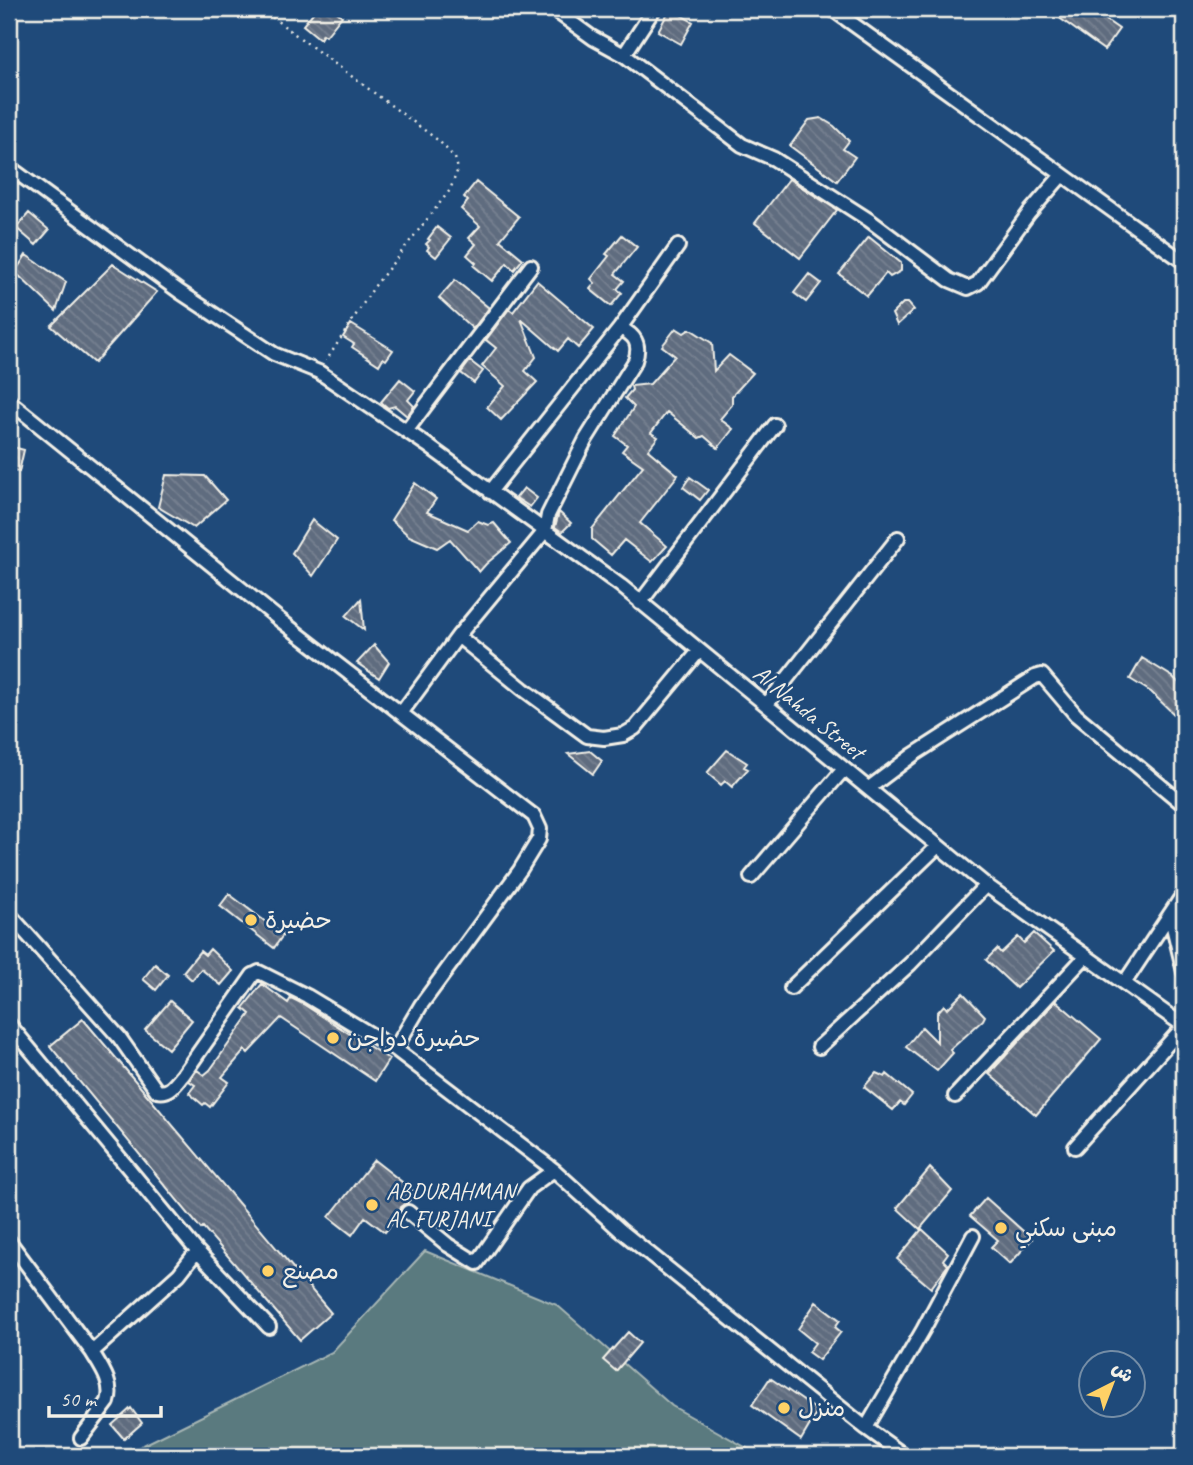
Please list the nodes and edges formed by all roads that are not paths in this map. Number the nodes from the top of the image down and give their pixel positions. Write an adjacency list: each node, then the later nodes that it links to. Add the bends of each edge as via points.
1 (553, 9): 4 (street)
2 (654, 9): 4 (street)
3 (832, 9): 6 (street)
4 (624, 55): 6 (street, via 742,145 870,220 949,280 968,288 983,278)
5 (9, 167): 13 (street, Al Nahda Street, via 180,292 274,354 319,373)
6 (1062, 175): 8 (street)
7 (678, 246): 10 (street)
8 (1184, 262)
9 (531, 266): 13 (street)
10 (620, 328): 14 (street); 15 (street, via 636,340 639,351 586,439 548,515)
11 (9, 401): 21 (street, via 280,620)
12 (775, 425): 17 (street)
13 (407, 430): 14 (street, Al Nahda Street)
14 (490, 492): 15 (street, Al Nahda Street)
15 (545, 531): 17 (street, Al Nahda Street); 18 (street)
16 (898, 538): 20 (street)
17 (640, 603): 19 (street, Al Nahda Street)
18 (458, 636): 19 (street, via 587,736 604,738 635,728); 21 (street)
19 (699, 651): 20 (street, Al Nahda Street)
20 (767, 704): 22 (street, Al Nahda Street)
21 (402, 712): 38 (street, via 526,808 540,829 520,870 421,1005)
22 (844, 769): 23 (street, Al Nahda Street); 26 (street)
23 (869, 788): 24 (street, via 1042,675 1076,715); 25 (street, Al Nahda Street)
24 (1184, 805)
25 (938, 846): 27 (street, Al Nahda Street); 34 (street)
26 (751, 877)
27 (986, 885): 31 (street, Al Nahda Street); 37 (street, via 910,964)
28 (1184, 893): 30 (street)
29 (9, 914): 38 (street, via 119,1037 157,1091 170,1090 176,1083 258,972)
30 (1170, 914): 32 (street); 33 (street)
31 (1085, 957): 33 (street, Al Nahda Street); 39 (street)
32 (1184, 972)
33 (1125, 982): 36 (street, Al Nahda Street)
34 (792, 988)
35 (9, 1024): 45 (street)
36 (1184, 1026): 40 (street)
37 (819, 1047)
38 (395, 1049): 41 (street)
39 (955, 1096)
40 (1075, 1147)
41 (554, 1170): 42 (street, via 529,1188 477,1263); 48 (street, via 620,1230)
42 (408, 1212)
43 (973, 1236): 48 (street)
44 (9, 1241): 47 (street)
45 (197, 1251): 46 (street); 47 (street, via 179,1274)
46 (269, 1327)
47 (92, 1352): 49 (street, via 110,1395)
48 (866, 1428): 50 (street)
49 (81, 1438)
50 (905, 1456)

